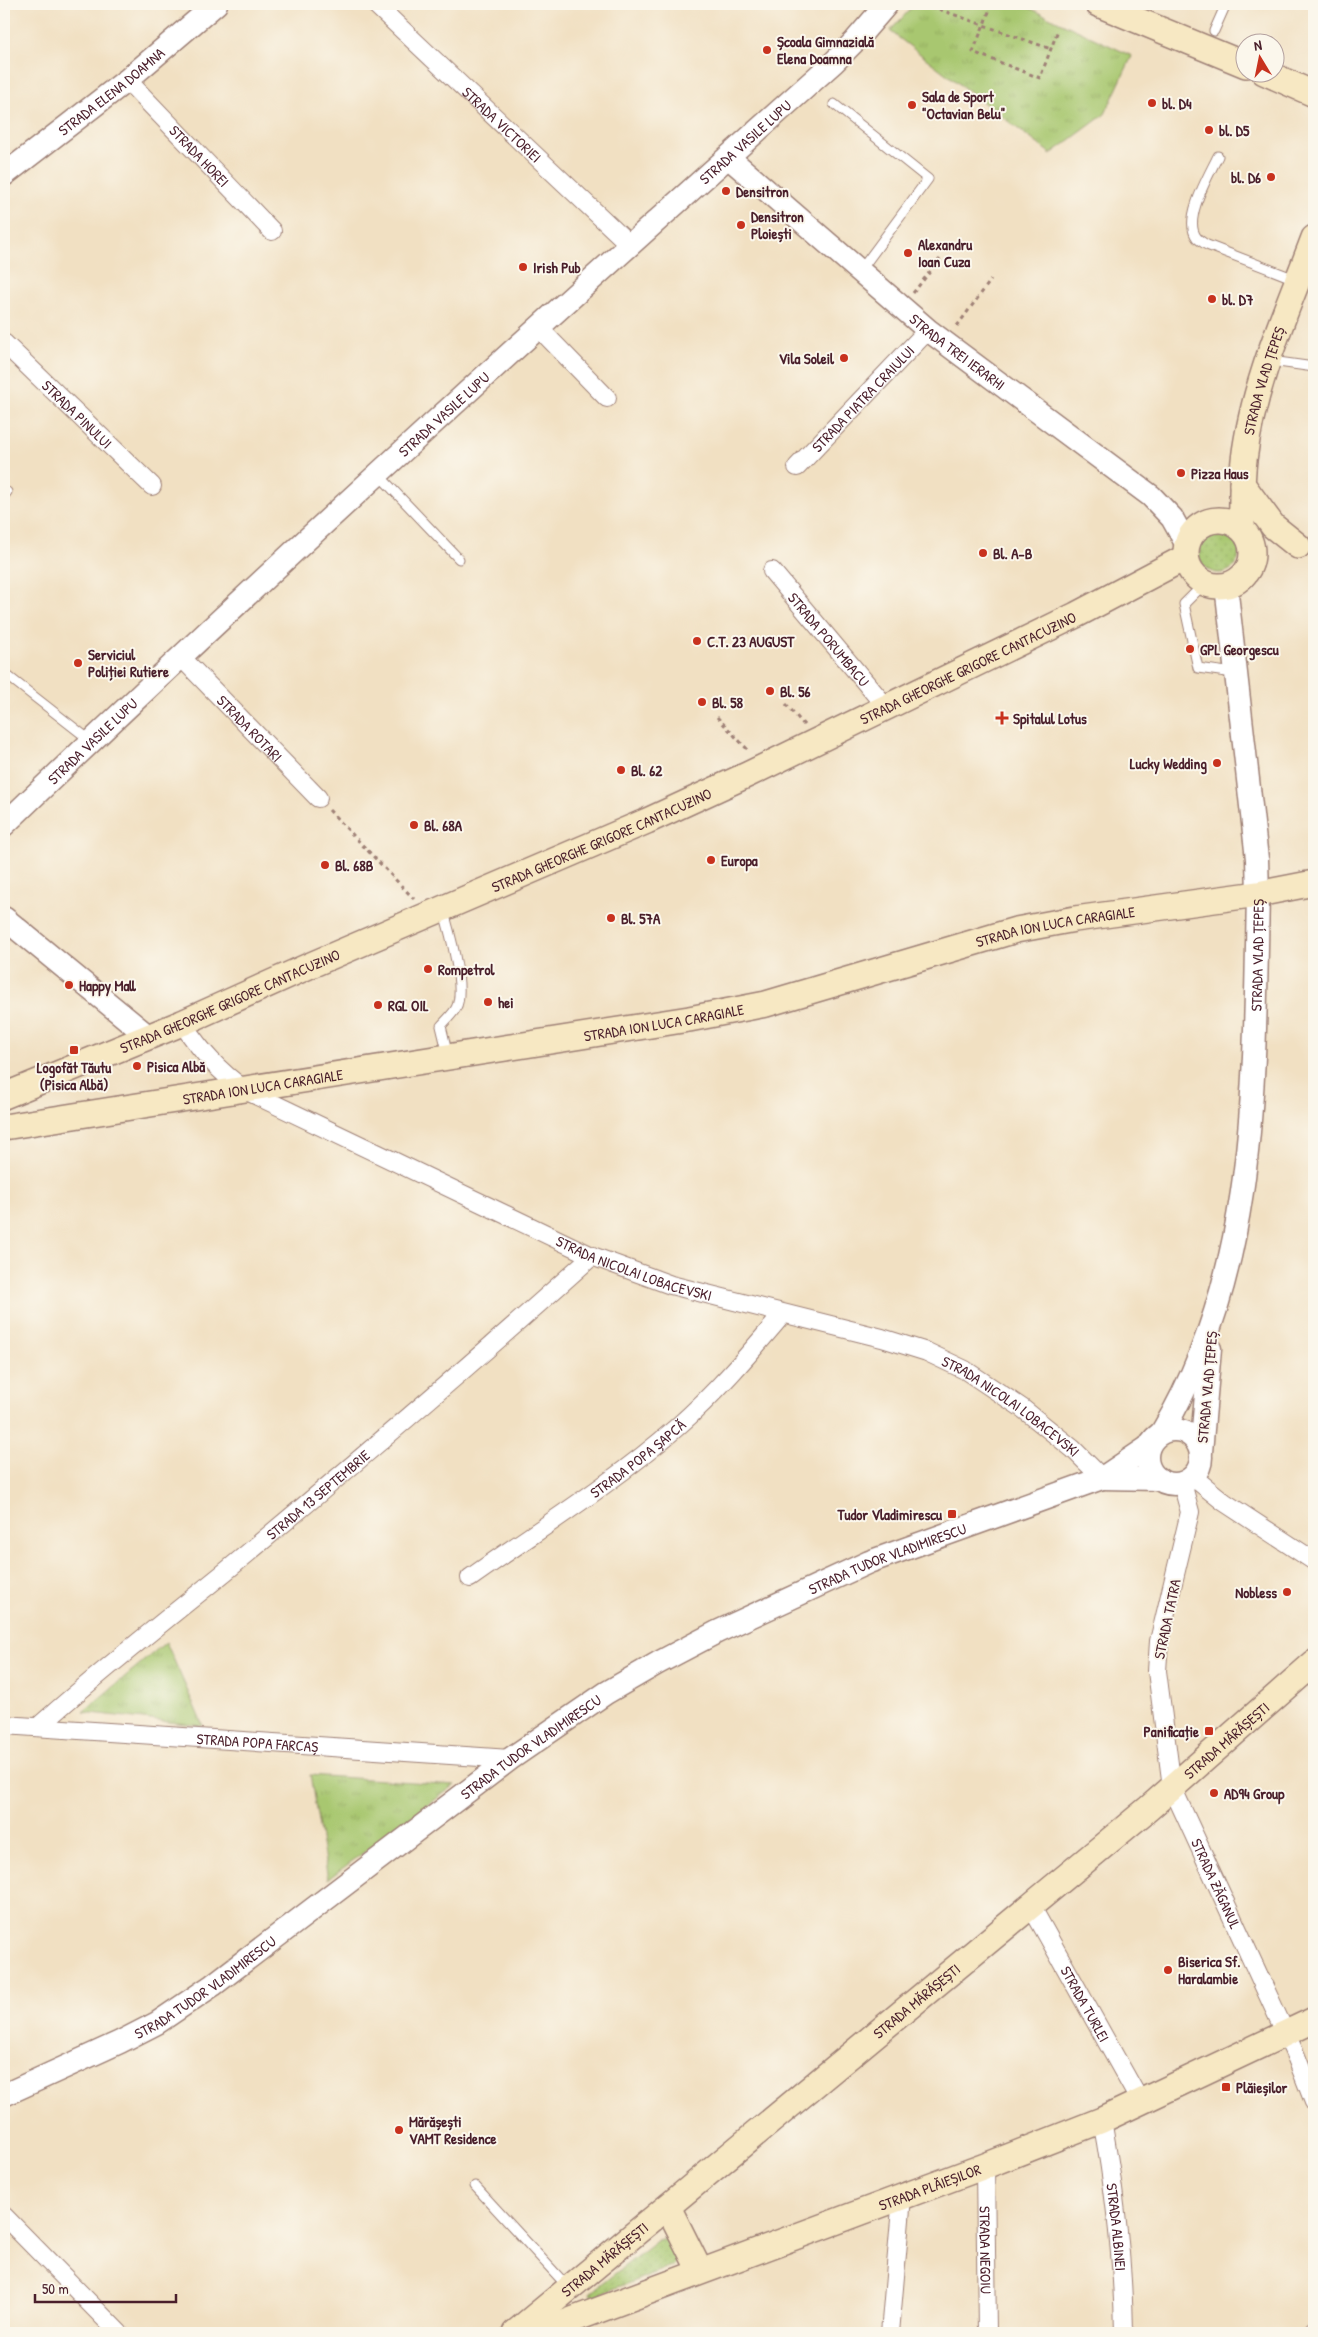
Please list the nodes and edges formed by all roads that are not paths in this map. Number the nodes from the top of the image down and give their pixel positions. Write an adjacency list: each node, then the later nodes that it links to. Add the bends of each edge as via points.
1 (216, 4): 8 (street, STRADA ELENA DOAMNA)
2 (375, 4): 17 (street, STRADA VICTORIEI)
3 (887, 4): 13 (street, STRADA VASILE LUPU, via 856,41)
4 (1098, 4): 6 (main road)
5 (1226, 4): 6 (lane)
6 (1213, 36): 7 (main road)
7 (1236, 56)
8 (127, 80): 14 (street, STRADA ELENA DOAMNA); 15 (street, STRADA HOREI)
9 (1286, 82): 10 (main road)
10 (1314, 94)
11 (834, 104): 18 (lane, via 928,179)
12 (1218, 156): 19 (lane, via 1193,211 1191,224 1197,238 1207,245)
13 (728, 157): 17 (street, STRADA VASILE LUPU); 18 (street, STRADA TREI IERARHI)
14 (4, 174)
15 (272, 231)
16 (1314, 238): 19 (main road, STRADA VLAD ȚEPEȘ)
17 (629, 244): 20 (street, STRADA VASILE LUPU)
18 (860, 271): 21 (street, STRADA TREI IERARHI)
19 (1298, 280): 23 (main road, STRADA VLAD ȚEPEȘ)
20 (538, 327): 25 (street); 27 (street, STRADA VASILE LUPU)
21 (936, 336): 26 (street, STRADA PIATRA CRAIULUI); 32 (street, STRADA TREI IERARHI, via 1151,496 1172,518)
22 (4, 343): 29 (street, STRADA PINULUI)
23 (1268, 360): 24 (lane); 28 (main road, STRADA VLAD ȚEPEȘ, via 1248,436)
24 (1314, 367)
25 (607, 398)
26 (797, 467)
27 (377, 473): 33 (lane); 36 (street, STRADA VASILE LUPU)
28 (1242, 484): 30 (main road, STRADA VLAD ȚEPEȘ); 31 (main road, via 1273,526)
29 (152, 486)
30 (1245, 533): 31 (main road, STRADA GHEORGHE GRIGORE CANTACUZINO, via 1272,543); 32 (main road, STRADA GHEORGHE GRIGORE CANTACUZINO, via 1224,520 1210,522 1198,528); 35 (main road, via 1252,551 1244,576)
31 (1306, 546)
32 (1187, 551): 35 (main road, via 1192,573); 39 (main road, STRADA GHEORGHE GRIGORE CANTACUZINO, via 1076,615)
33 (459, 559)
34 (772, 571): 39 (street, STRADA PORUMBACU)
35 (1216, 584): 38 (street, STRADA VLAD ȚEPEȘ); 38 (lane, via 1184,604 1198,668)
36 (181, 657): 40 (street, STRADA VASILE LUPU); 41 (street, STRADA ROTARI)
37 (4, 673): 40 (lane)
38 (1236, 673): 44 (street, STRADA VLAD ȚEPEȘ)
39 (886, 707): 45 (main road, STRADA GHEORGHE GRIGORE CANTACUZINO, via 647,821)
40 (91, 741): 42 (street, STRADA VASILE LUPU)
41 (318, 798)
42 (4, 826)
43 (1314, 883): 44 (main road, STRADA ION LUCA CARAGIALE)
44 (1258, 894): 49 (main road, STRADA ION LUCA CARAGIALE, via 1016,930 766,1004); 55 (street, STRADA VLAD ȚEPEȘ, via 1251,1124 1244,1183)
45 (436, 912): 47 (main road, STRADA GHEORGHE GRIGORE CANTACUZINO); 49 (lane, via 451,937 459,995 456,1007 441,1026)
46 (4, 918): 48 (street)
47 (182, 1023): 48 (main road, STRADA GHEORGHE GRIGORE CANTACUZINO); 50 (street, STRADA NICOLAI LOBACEVSKI, via 203,1054)
48 (148, 1037): 51 (main road, STRADA GHEORGHE GRIGORE CANTACUZINO)
49 (449, 1058): 50 (main road, STRADA ION LUCA CARAGIALE)
50 (246, 1090): 52 (main road, STRADA ION LUCA CARAGIALE); 53 (street, STRADA NICOLAI LOBACEVSKI)
51 (4, 1096)
52 (4, 1127)
53 (592, 1256): 54 (street, STRADA NICOLAI LOBACEVSKI, via 671,1285); 65 (street, STRADA 13 SEPTEMBRIE, via 450,1383)
54 (782, 1314): 58 (street, STRADA NICOLAI LOBACEVSKI, via 882,1338 927,1352 965,1370 1022,1408 1073,1449); 62 (street, STRADA POPA ȘAPCĂ, via 678,1427 613,1478)
55 (1213, 1321): 56 (street, STRADA VLAD ȚEPEȘ, via 1188,1385); 57 (street, STRADA VLAD ȚEPEȘ)
56 (1155, 1439): 57 (street, via 1178,1429 1198,1444); 58 (street, STRADA TUDOR VLADIMIRESCU); 59 (street, via 1147,1465)
57 (1201, 1452): 60 (street, via 1200,1462)
58 (1102, 1478): 59 (street, STRADA TUDOR VLADIMIRESCU); 66 (street, STRADA TUDOR VLADIMIRESCU, via 870,1562 717,1632 606,1693)
59 (1159, 1479): 60 (street, via 1174,1484)
60 (1188, 1480): 61 (street); 67 (street, STRADA TATRA, via 1190,1512 1159,1641 1157,1671)
61 (1314, 1561)
62 (470, 1578)
63 (1314, 1663): 67 (main road, STRADA MĂRĂȘEȘTI)
64 (4, 1725): 65 (street, STRADA POPA FARCAȘ)
65 (38, 1727): 66 (street, STRADA POPA FARCAȘ)
66 (510, 1760): 71 (street, STRADA TUDOR VLADIMIRESCU, via 213,1985 157,2023)
67 (1172, 1787): 68 (main road, STRADA MĂRĂȘEȘTI); 70 (street, STRADA ZĂGANUL)
68 (1031, 1906): 73 (street, STRADA TURLEI); 78 (main road, STRADA MĂRĂȘEȘTI)
69 (1314, 2020): 70 (main road, STRADA PLĂIEȘILOR)
70 (1286, 2035): 72 (street, STRADA ZĂGANUL); 73 (main road, STRADA PLĂIEȘILOR)
71 (4, 2095)
72 (1314, 2102)
73 (1141, 2103): 74 (main road, STRADA PLĂIEȘILOR)
74 (1102, 2120): 75 (main road, STRADA PLĂIEȘILOR); 87 (street, STRADA ALBINEI, via 1124,2280)
75 (985, 2166): 77 (main road, STRADA PLĂIEȘILOR); 86 (street, STRADA NEGOIU)
76 (476, 2186): 81 (lane)
77 (902, 2196): 80 (main road, STRADA PLĂIEȘILOR); 85 (street)
78 (668, 2207): 80 (main road); 81 (main road, STRADA MĂRĂȘEȘTI)
79 (4, 2216): 83 (street)
80 (700, 2271): 82 (main road, STRADA PLĂIEȘILOR)
81 (569, 2288): 84 (main road, STRADA MĂRĂȘEȘTI)
82 (552, 2331)
83 (119, 2333)
84 (515, 2333)
85 (890, 2333)
86 (987, 2333)
87 (1124, 2333)

